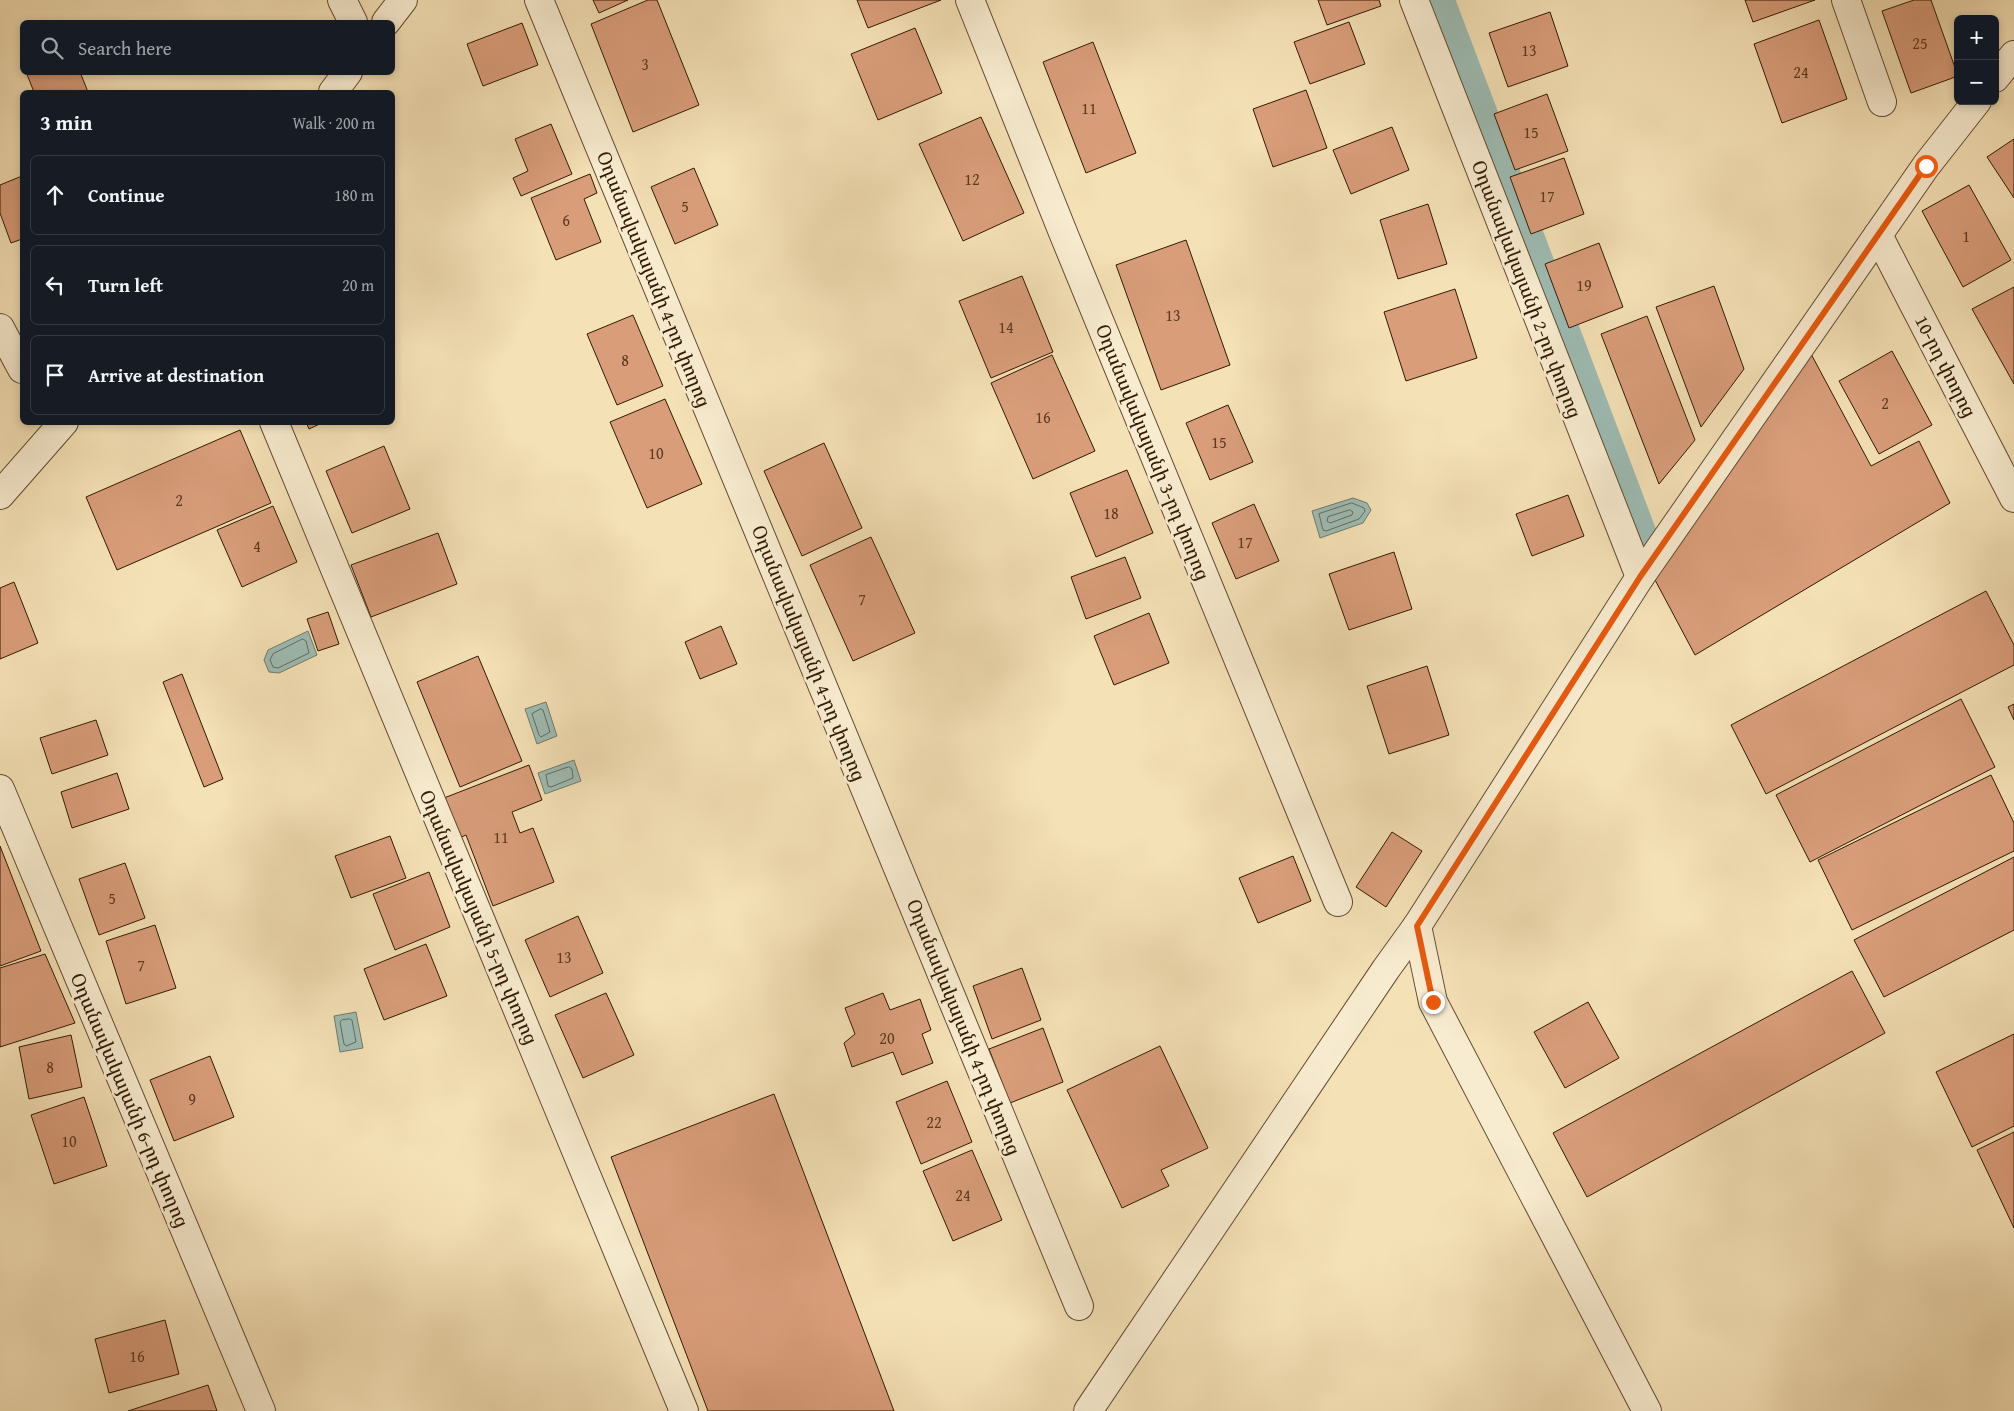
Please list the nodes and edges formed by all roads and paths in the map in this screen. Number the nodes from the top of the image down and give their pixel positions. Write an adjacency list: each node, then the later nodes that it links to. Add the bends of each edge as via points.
1 (342, 0): 7 (street)
2 (403, 0): 8 (street)
3 (539, 0): 26 (street, Օդանավակայանի 4-րդ փողոց)
4 (970, 0): 24 (street, Օդանավակայանի 3-րդ փողոց)
5 (1414, 0): 22 (street, Օդանավակայանի 2-րդ փողոց)
6 (1846, 0): 13 (street)
7 (353, 20)
8 (388, 20)
9 (2014, 55): 10 (street)
10 (1999, 73)
11 (346, 75): 12 (street)
12 (334, 90)
13 (1882, 102)
14 (1974, 105): 15 (street)
15 (1878, 235): 21 (street, 10-րդ փողոց); 22 (street)
16 (0, 328): 17 (street)
17 (20, 366)
18 (275, 425): 28 (street, Օդանավակայանի 5-րդ փողոց)
19 (57, 426): 20 (street)
20 (0, 495)
21 (2014, 498)
22 (1640, 577): 25 (street)
23 (0, 789): 27 (street, Օդանավակայանի 6-րդ փողոց)
24 (1338, 902)
25 (1417, 926): 29 (street); 30 (street, via 1433,1002)
26 (1079, 1306)
27 (260, 1411)
28 (684, 1411)
29 (1088, 1411)
30 (1647, 1411)

